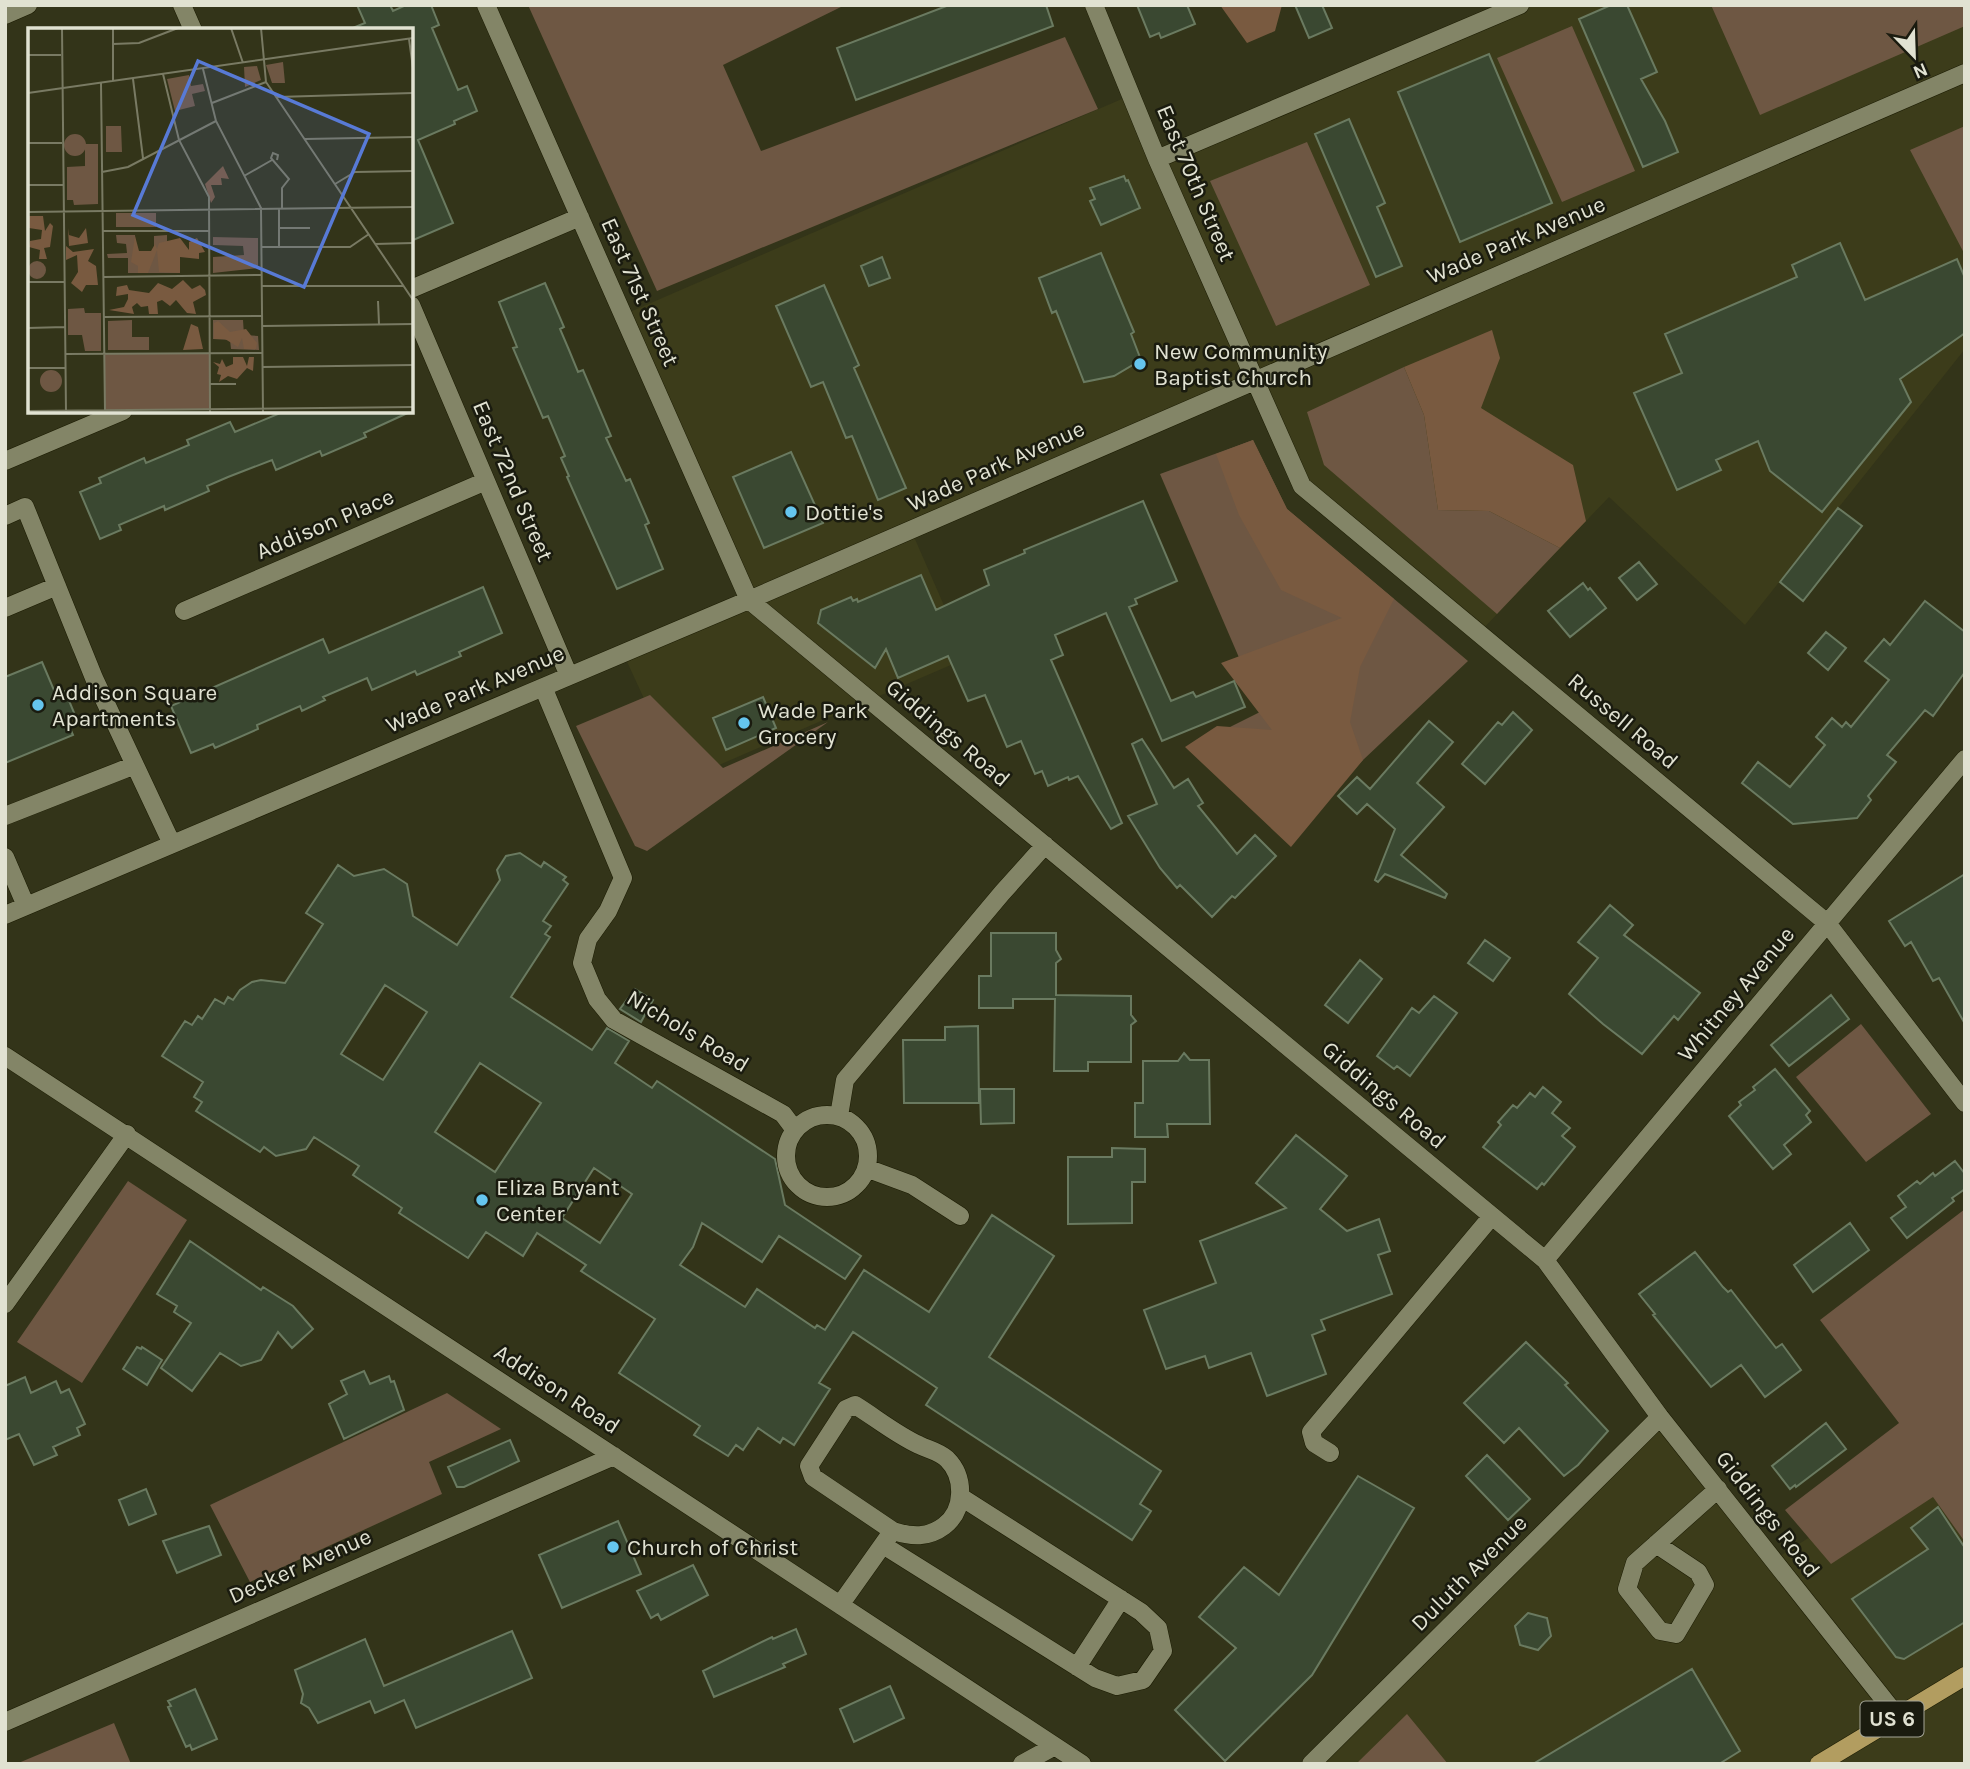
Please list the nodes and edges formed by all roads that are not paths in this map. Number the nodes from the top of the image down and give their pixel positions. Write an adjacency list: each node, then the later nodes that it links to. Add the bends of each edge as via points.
1 (28, 5): 6 (street)
2 (182, 5): 7 (street)
3 (486, 5): 10 (street, East 71st Street)
4 (1094, 5): 9 (street, East 70th Street)
5 (1520, 5): 9 (street)
6 (5, 15)
7 (192, 28)
8 (1965, 73): 13 (street, Wade Park Avenue)
9 (1157, 159): 13 (street, East 70th Street)
10 (580, 217): 11 (street); 19 (street, East 71st Street)
11 (413, 288)
12 (413, 310): 16 (street, East 72nd Street)
13 (1255, 380): 19 (street, Wade Park Avenue); 32 (street, Russell Road, via 1302,486)
14 (118, 413): 15 (street)
15 (5, 461)
16 (486, 481): 21 (street, Addison Place); 22 (street, East 72nd Street)
17 (5, 516): 18 (street, via 25,507)
18 (57, 586): 20 (street); 25 (street)
19 (749, 600): 22 (street, Wade Park Avenue); 28 (street, Giddings Road)
20 (5, 608)
21 (184, 611)
22 (569, 676): 23 (street, Wade Park Avenue)
23 (543, 687): 27 (street, Wade Park Avenue); 36 (street, Nichols Road, via 623,878 588,939 582,963 597,999 614,1020 783,1114)
24 (1965, 759): 32 (street, Whitney Avenue)
25 (135, 765): 26 (street); 27 (street)
26 (5, 816)
27 (172, 844): 30 (street, Wade Park Avenue)
28 (1045, 845): 35 (street, via 845,1080); 40 (street, Giddings Road)
29 (5, 857): 30 (street)
30 (26, 906): 31 (street, Wade Park Avenue)
31 (5, 915)
32 (1827, 923): 34 (street, Russell Road); 41 (street, Whitney Avenue)
33 (5, 1056): 37 (street, Addison Road)
34 (1965, 1103)
35 (839, 1116): 36 (street, via 807,1120); 38 (street, via 863,1137 868,1152)
36 (795, 1130): 38 (street, via 787,1144 786,1160 790,1175 801,1188 815,1195 846,1192 859,1182)
37 (127, 1134): 42 (street); 45 (street, Addison Road)
38 (866, 1168): 39 (street, via 912,1185)
39 (960, 1216)
40 (1492, 1216): 41 (street, Giddings Road); 44 (street, via 1311,1432 1314,1443)
41 (1545, 1260): 43 (street, Giddings Road)
42 (5, 1304)
43 (1660, 1417): 46 (street, Giddings Road); 59 (street, Duluth Avenue)
44 (1330, 1453)
45 (614, 1455): 51 (street, Addison Road); 55 (street, Decker Avenue)
46 (1718, 1489): 49 (street); 54 (street, Giddings Road)
47 (961, 1497): 48 (street, via 948,1523 936,1531); 48 (street, via 955,1469 946,1458 855,1405 846,1409 809,1466 813,1477); 50 (street)
48 (888, 1538): 51 (street); 52 (street)
49 (1656, 1545): 49 (street, via 1635,1563 1627,1589 1660,1632 1676,1634 1705,1585 1698,1572)
50 (1121, 1599): 52 (street); 52 (street, via 1158,1628 1163,1651 1143,1680 1117,1686)
51 (839, 1605): 56 (street, Addison Road)
52 (1077, 1667)
53 (1965, 1676): 54 (main road, US 6)
54 (1897, 1716): 60 (main road, US 6)
55 (5, 1722)
56 (1054, 1747): 57 (street); 58 (street, Addison Road)
57 (1022, 1764)
58 (1082, 1764)
59 (1311, 1764)
60 (1819, 1764)

